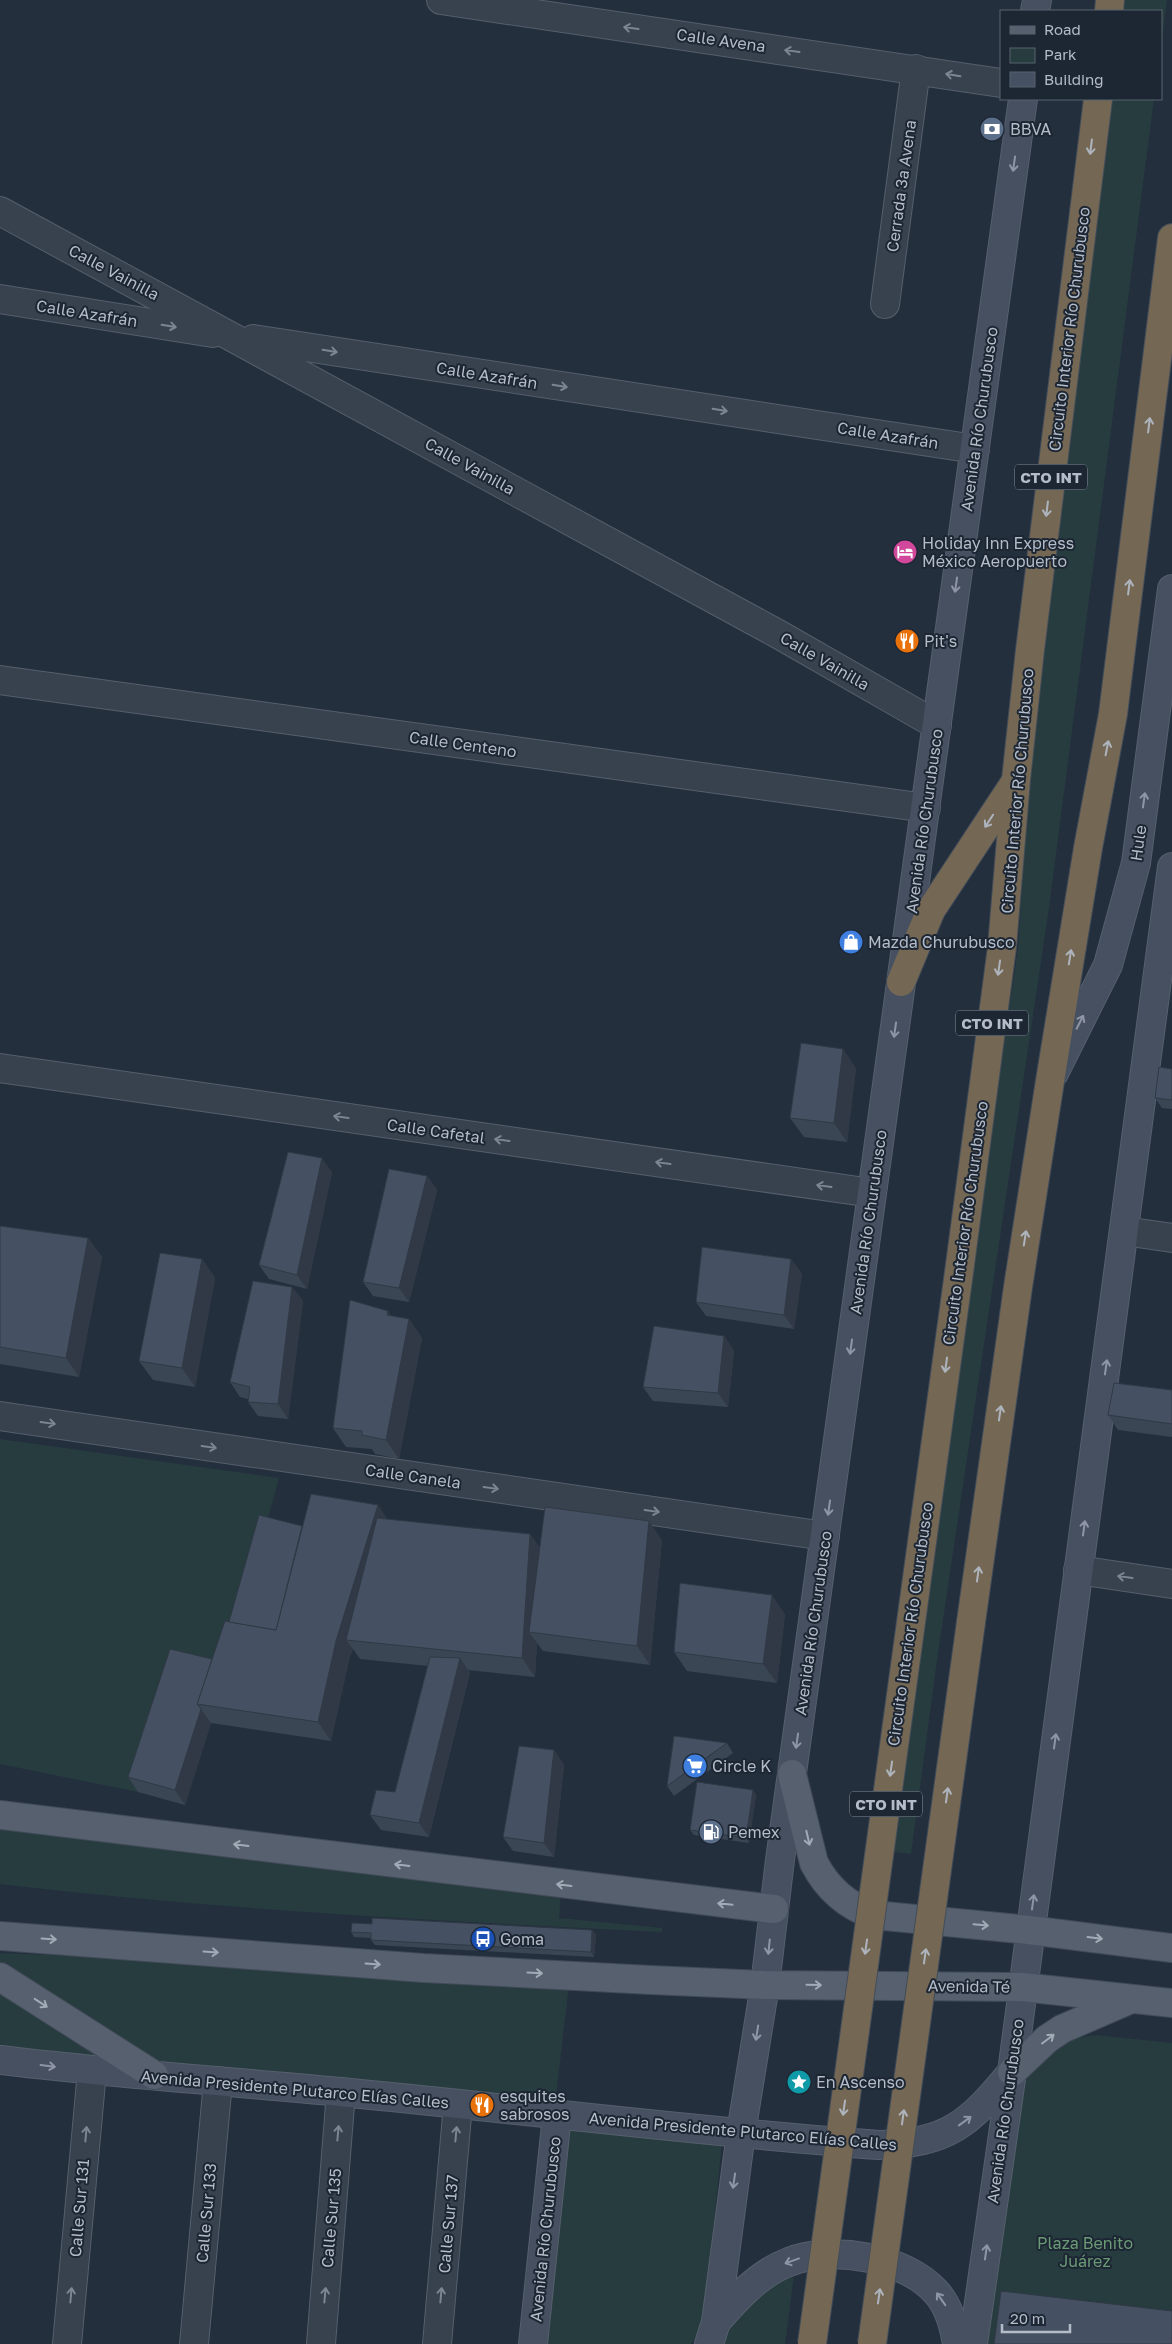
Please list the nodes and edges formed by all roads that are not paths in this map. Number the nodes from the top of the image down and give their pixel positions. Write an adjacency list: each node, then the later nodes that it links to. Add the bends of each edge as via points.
1 (441, 0): 2 (street, Calle Avena, one-way to 1)
2 (916, 69): 3 (street, Calle Avena, one-way to 2); 9 (street, Cerrada 3ª Avena)
3 (1000, 83)
4 (1023, 100): 11 (main road, Avenida Río Churubusco, one-way to 11)
5 (1098, 100): 15 (highway, Circuito Interior Río Churubusco / CTO INT, one-way to 15)
6 (0, 211): 10 (street, Calle Vainilla)
7 (1172, 238): 20 (highway, CTO INT, one-way to 7, via 1113,714)
8 (0, 299): 10 (street, Calle Azafrán, one-way to 10)
9 (885, 304)
10 (234, 336): 11 (street, Calle Azafrán, one-way to 11); 14 (street, Calle Vainilla, via 778,634)
11 (975, 449): 14 (main road, Avenida Río Churubusco, one-way to 14)
12 (1172, 589): 20 (main road, Hule / CTO INT, one-way to 12, via 1108,965 1136,863)
13 (0, 680): 16 (street, Calle Centeno)
14 (937, 725): 16 (main road, Avenida Río Churubusco)
15 (1016, 780): 18 (highway, one-way to 18, via 931,910); 54 (highway, Circuito Interior Río Churubusco / CTO INT, one-way to 54, bridge, via 1002,947)
16 (926, 808): 18 (main road, Avenida Río Churubusco)
17 (1172, 867): 22 (main road, Avenida Río Churubusco)
18 (901, 982): 21 (main road, Avenida Río Churubusco, one-way to 21)
19 (0, 1068): 21 (street, Calle Cafetal, one-way to 19)
20 (1050, 1081): 55 (highway, CTO INT, one-way to 20, bridge, via 1018,1286)
21 (872, 1193): 25 (main road, Avenida Río Churubusco, one-way to 25)
22 (1124, 1232): 23 (street); 26 (main road, Avenida Río Churubusco, one-way to 22)
23 (1172, 1238)
24 (0, 1416): 25 (street, Calle Canela, one-way to 25)
25 (825, 1536): 28 (main road, Avenida Río Churubusco, one-way to 28)
26 (1078, 1570): 27 (street, one-way to 26); 31 (main road, Avenida Río Churubusco, one-way to 26)
27 (1172, 1584)
28 (792, 1774): 30 (main road, Avenida Río Churubusco); 31 (main road, one-way to 31, via 814,1863 829,1886 850,1904 874,1915)
29 (0, 1815): 30 (main road, one-way to 29)
30 (774, 1910): 35 (main road, Avenida Río Churubusco, one-way to 35)
31 (1029, 1930): 33 (main road, one-way to 33); 36 (main road, Avenida Río Churubusco)
32 (0, 1936): 35 (main road, one-way to 35, via 423,1968)
33 (1172, 1948)
34 (0, 1977): 42 (main road, one-way to 42)
35 (765, 1985): 36 (main road, Avenida Té, one-way to 36); 47 (main road, Avenida Río Churubusco, one-way to 47)
36 (1022, 1987): 37 (main road, Avenida Té); 41 (main road, Avenida Río Churubusco)
37 (1130, 1999): 38 (main road, Avenida Té); 41 (main road, one-way to 37, via 1062,2029)
38 (1172, 2004)
39 (0, 2060): 40 (main road, Avenida Presidente Plutarco Elías Calles, one-way to 40)
40 (92, 2071): 42 (main road, Avenida Presidente Plutarco Elías Calles); 49 (street, Calle Sur 131, one-way to 40)
41 (1012, 2072): 47 (main road, Avenida Presidente Plutarco Elías Calles, one-way to 41, via 879,2145 929,2140 968,2120); 57 (main road, Avenida Río Churubusco, one-way to 41)
42 (154, 2075): 43 (main road, Avenida Presidente Plutarco Elías Calles)
43 (218, 2081): 44 (main road, Avenida Presidente Plutarco Elías Calles); 50 (street, Calle Sur 133)
44 (341, 2092): 45 (main road, Avenida Presidente Plutarco Elías Calles); 51 (street, Calle Sur 135, one-way to 44)
45 (458, 2104): 46 (main road, Avenida Presidente Plutarco Elías Calles); 52 (street, Calle Sur 137, one-way to 45)
46 (557, 2115): 47 (main road, Avenida Presidente Plutarco Elías Calles); 53 (main road, Avenida Río Churubusco)
47 (741, 2133): 48 (main road, Avenida Río Churubusco, one-way to 48)
48 (712, 2333): 56 (main road, one-way to 48, via 950,2315 935,2291 897,2267 848,2255 819,2255 788,2262 768,2273 748,2288)
49 (67, 2344)
50 (194, 2344)
51 (321, 2344)
52 (437, 2344)
53 (533, 2344)
54 (812, 2344)
55 (872, 2344)
56 (957, 2344)
57 (973, 2344)

